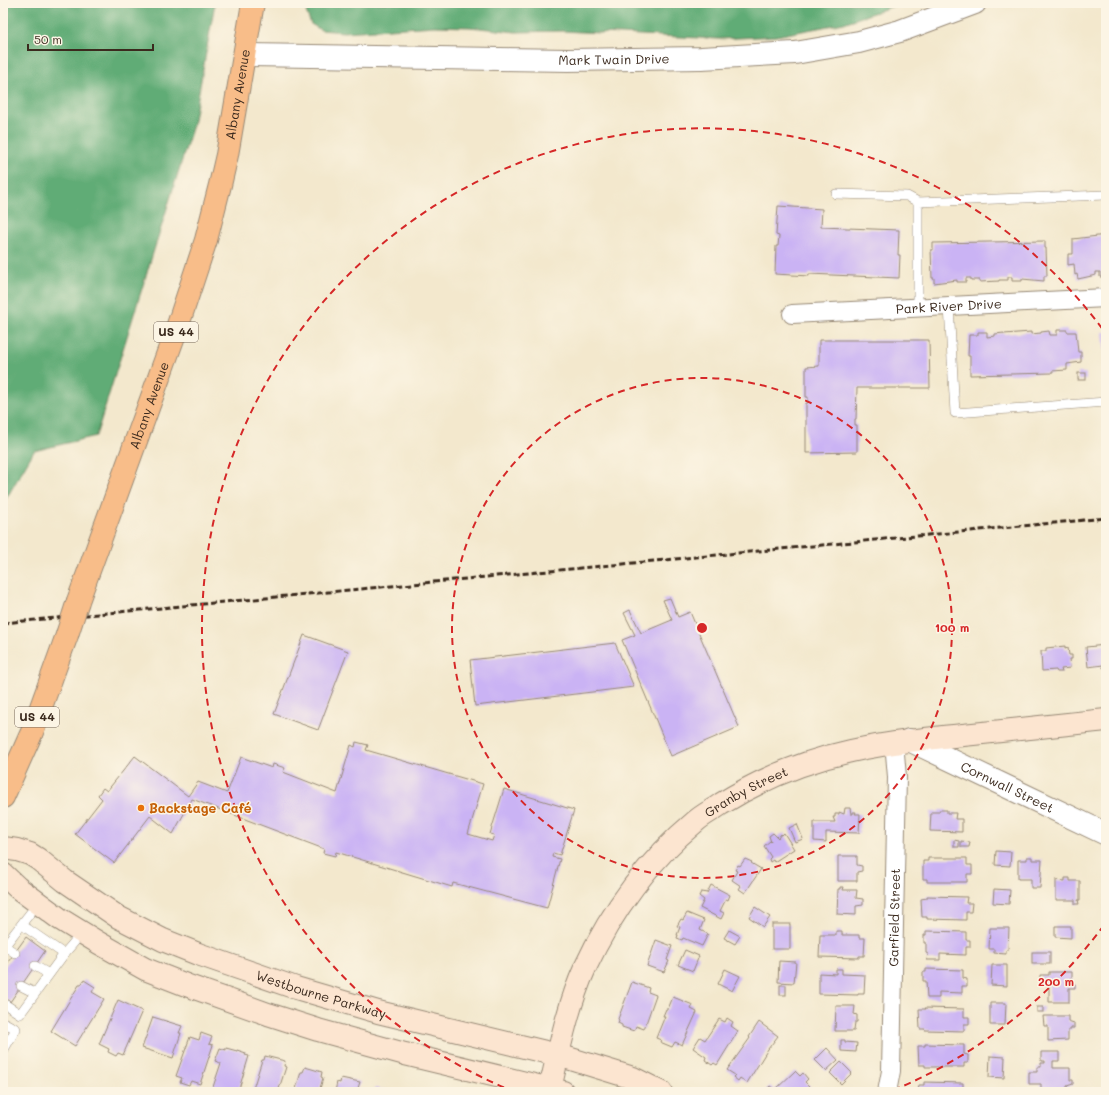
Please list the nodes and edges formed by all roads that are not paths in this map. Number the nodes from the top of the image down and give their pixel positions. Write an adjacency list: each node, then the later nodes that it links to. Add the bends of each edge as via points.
1 (253, 3): 3 (highway, Albany Avenue / US 44)
2 (975, 3): 3 (street, Mark Twain Drive, via 900,31 859,42 795,53 700,58 568,60)
3 (245, 55): 14 (highway, Albany Avenue / US 44, bridge, via 223,170 206,240 32,732)
4 (836, 194): 6 (lane, via 907,196)
5 (1106, 195): 6 (lane)
6 (918, 202): 9 (lane)
7 (1106, 298): 8 (street, Park River Drive)
8 (949, 306): 9 (street, Park River Drive); 11 (lane, via 955,413)
9 (918, 308): 10 (street, Park River Drive)
10 (792, 314)
11 (1106, 402)
12 (1106, 720): 13 (main road, Granby Street)
13 (902, 741): 15 (street, Cornwall Street); 33 (main road, Granby Street, via 850,751 787,770 733,796 697,820 638,880 600,941 585,969); 36 (street, Garfield Street, via 897,777 891,1071)
14 (3, 797)
15 (1106, 834)
16 (3, 848): 26 (main road, Westbourne Parkway, via 17,850 38,859 64,881 118,917 163,940)
17 (3, 874): 18 (main road)
18 (38, 903): 19 (lane); 20 (main road)
19 (22, 925): 21 (lane); 23 (lane)
20 (82, 933): 23 (lane); 30 (main road, via 144,968)
21 (4, 947): 22 (lane)
22 (15, 953)
23 (64, 954): 25 (lane)
24 (35, 966): 25 (lane)
25 (49, 974): 28 (lane)
26 (281, 983): 30 (main road); 33 (main road, Westbourne Parkway, via 378,1012)
27 (22, 986): 28 (lane)
28 (35, 993): 29 (lane, via 20,1014)
29 (3, 1003)
30 (268, 1014): 34 (main road, via 405,1054)
31 (3, 1022): 32 (lane, via 16,1029)
32 (3, 1051)
33 (558, 1055): 34 (main road, Granby Street); 35 (main road, Westbourne Parkway, via 633,1078)
34 (557, 1091)
35 (661, 1092)
36 (887, 1092)

